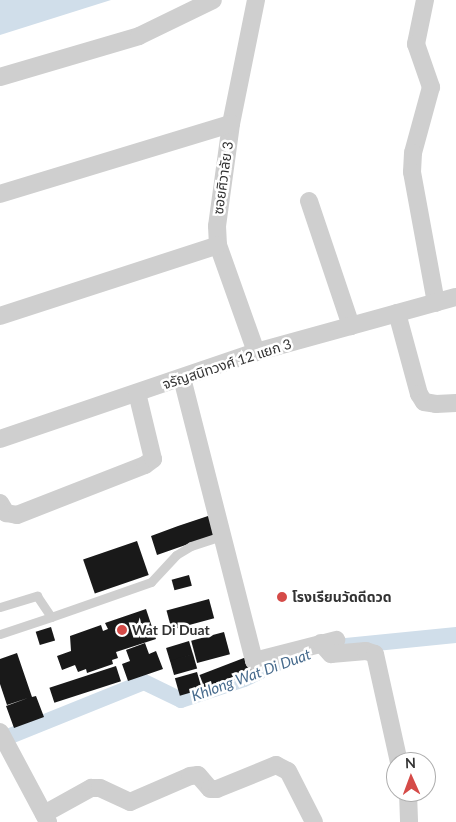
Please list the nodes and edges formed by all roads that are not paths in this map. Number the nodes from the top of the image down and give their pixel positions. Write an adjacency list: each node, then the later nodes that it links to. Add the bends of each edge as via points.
1 (213, 0): 4 (street, via 139,36)
2 (256, 0): 5 (street, ซอยศิวาลัย 3)
3 (425, 0): 10 (street, via 416,44 431,87 412,172)
4 (0, 77)
5 (231, 124): 6 (street); 8 (street, ซอยศิวาลัย 3, via 217,226)
6 (0, 194)
7 (309, 201): 13 (street)
8 (218, 245): 12 (street); 14 (street, ซอยศิวาลัย 3)
9 (456, 297): 10 (street, จรัญสนิทวงศ์ 12 แยก 3)
10 (436, 302): 11 (street, จรัญสนิทวงศ์ 12 แยก 3)
11 (397, 313): 13 (street, จรัญสนิทวงศ์ 12 แยก 3); 17 (street, via 424,402)
12 (0, 316)
13 (351, 326): 14 (street, จรัญสนิทวงศ์ 12 แยก 3)
14 (256, 352): 15 (street, จรัญสนิทวงศ์ 12 แยก 3)
15 (182, 378): 16 (street, จรัญสนิทวงศ์ 12 แยก 3); 20 (street)
16 (137, 393): 18 (street, จรัญสนิทวงศ์ 12 แยก 3); 19 (street, via 153,459 145,465 17,515 6,514)
17 (456, 403)
18 (0, 439)
19 (0, 503)
20 (222, 536): 22 (lane, via 191,546 176,555 151,582); 25 (street, via 254,662 327,645 375,654)
21 (0, 607): 22 (lane, via 37,596)
22 (51, 618): 23 (lane)
23 (0, 634)
24 (2, 737): 27 (street)
25 (397, 752)
26 (408, 802): 29 (street)
27 (46, 818): 28 (street, via 91,788 100,788 130,802 190,776 198,775 210,789 217,789 276,764 288,771)
28 (314, 822)
29 (409, 822)

